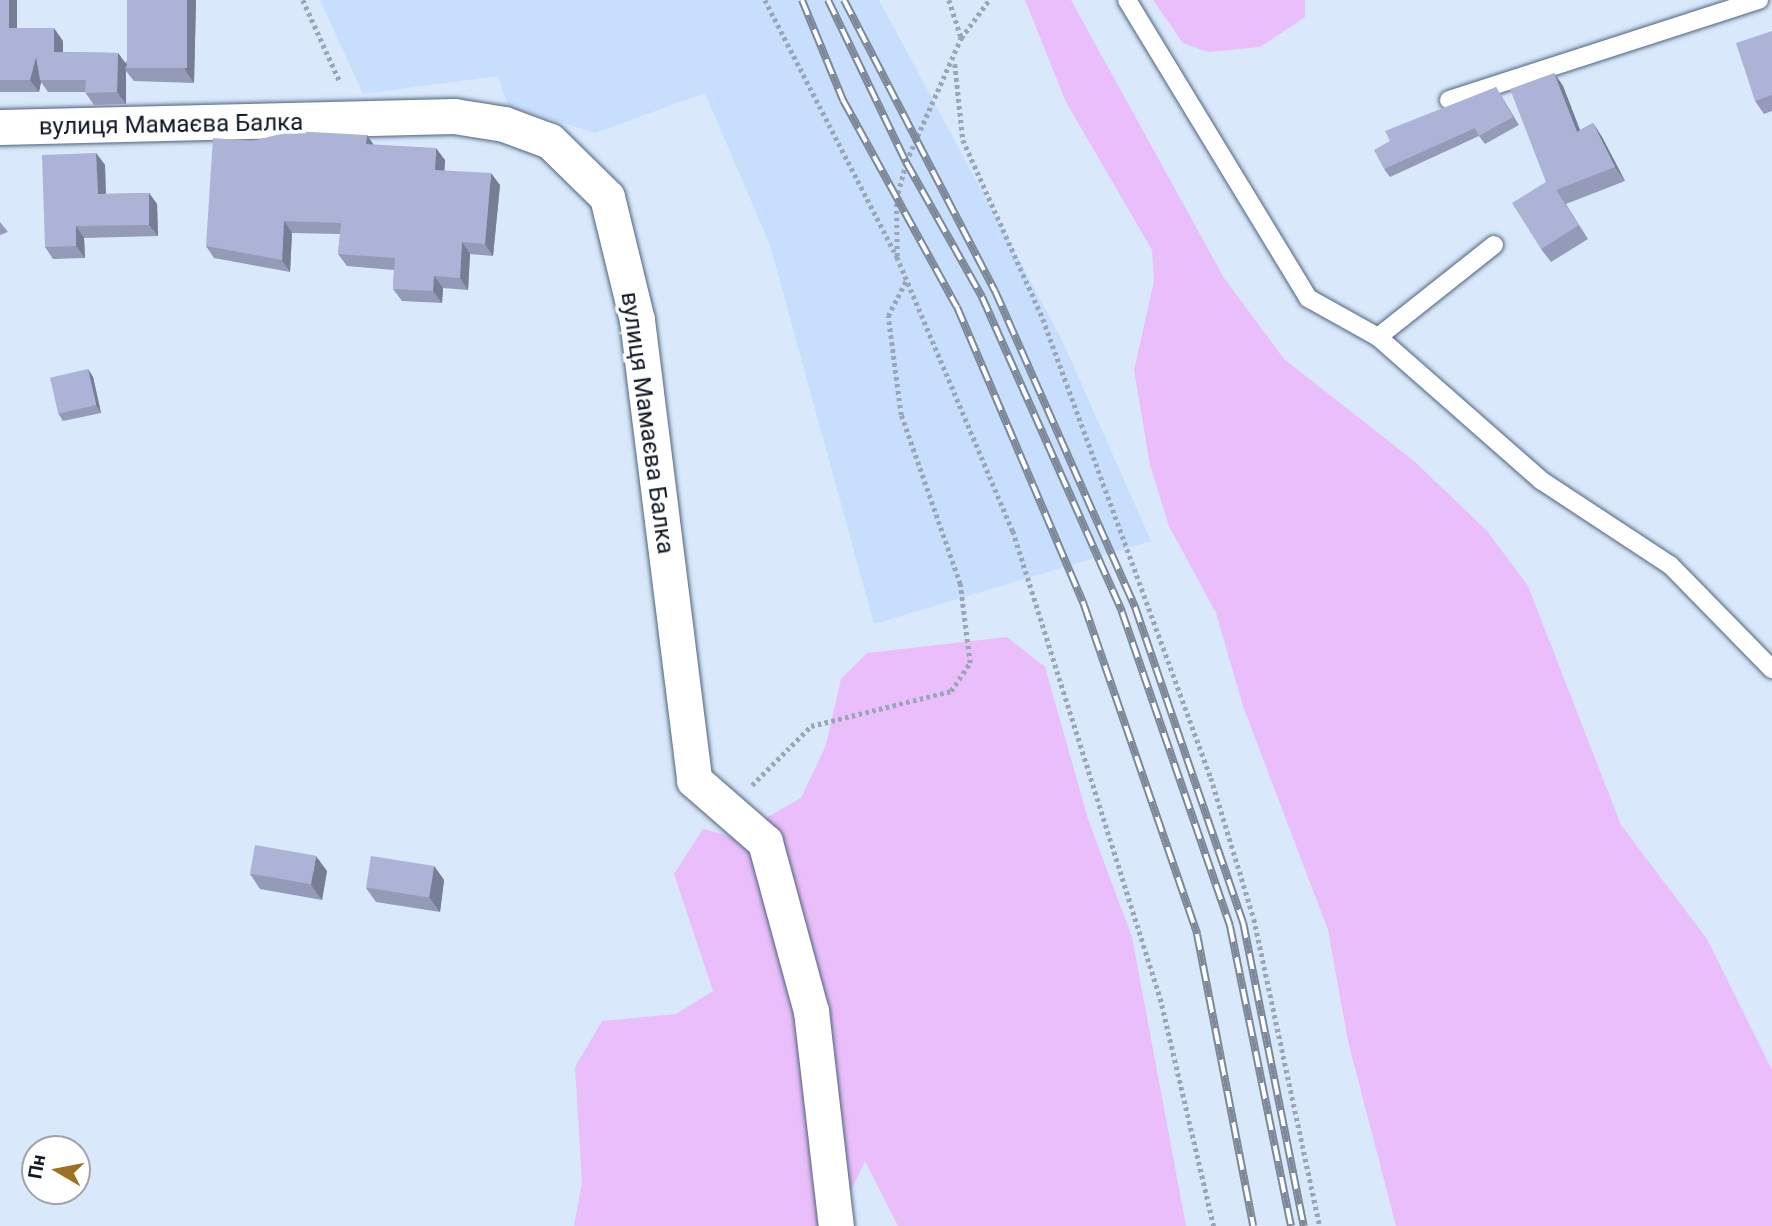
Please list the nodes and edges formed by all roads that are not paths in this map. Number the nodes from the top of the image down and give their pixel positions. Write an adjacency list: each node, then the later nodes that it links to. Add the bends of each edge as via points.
1 (1127, 0): 6 (lane, via 1308,298)
2 (1759, 0): 3 (lane)
3 (1449, 100)
4 (0, 127): 8 (street, вулиця Мамаєва Балка, via 358,122 454,116 504,124 550,141 607,197 637,320 694,780 765,842 811,1011)
5 (1493, 245): 6 (lane)
6 (1378, 337): 7 (lane, via 1542,481 1670,565)
7 (1772, 669)
8 (836, 1226)

